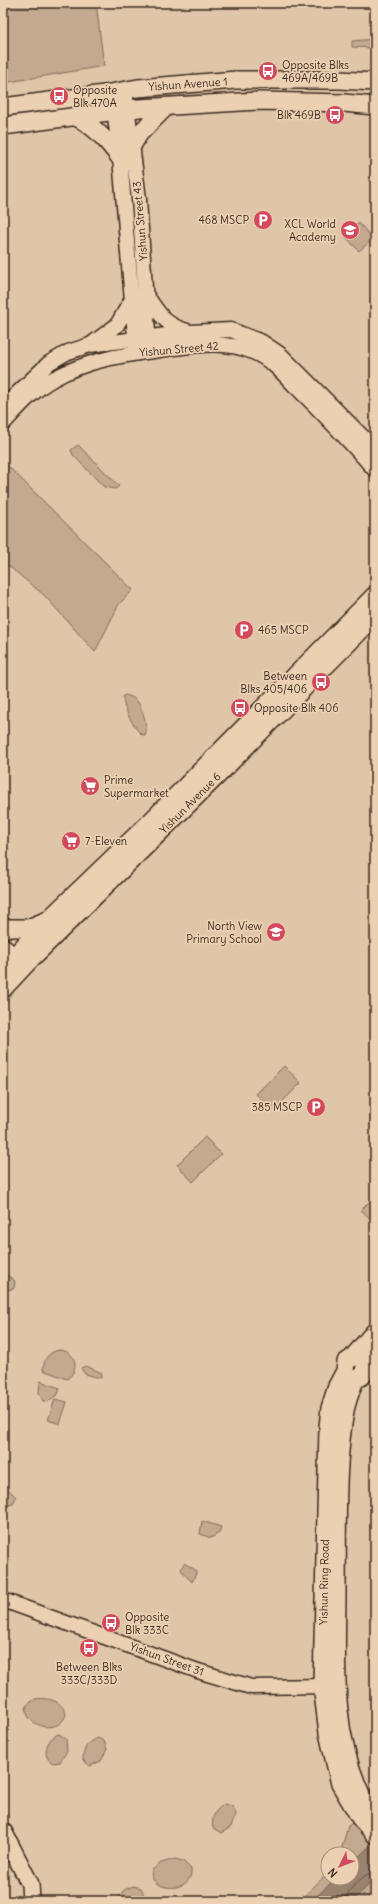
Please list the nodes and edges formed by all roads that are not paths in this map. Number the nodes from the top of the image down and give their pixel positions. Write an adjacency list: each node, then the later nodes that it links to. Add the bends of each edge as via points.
1 (375, 82): 2 (main road, Yishun Avenue 1, via 236,80)
2 (119, 91): 4 (main road, Yishun Avenue 1); 6 (street, Yishun Street 43)
3 (375, 106): 5 (main road, Yishun Avenue 1, via 258,101)
4 (3, 107)
5 (166, 107): 6 (main road, Yishun Avenue 1); 9 (main road, via 139,134)
6 (122, 111): 7 (main road, Yishun Avenue 1); 9 (street, Yishun Street 43)
7 (76, 117): 8 (main road, Yishun Avenue 1); 9 (main road, via 91,125)
8 (3, 126)
9 (126, 152): 10 (street, Yishun Street 43, via 127,244); 10 (street, Yishun Street 43, via 139,199)
10 (139, 297): 11 (street, via 174,327); 12 (street, via 117,325); 13 (street, Yishun Street 43)
11 (190, 332): 13 (street, Yishun Street 42); 16 (street, Yishun Street 42, via 231,330 262,342 280,354)
12 (90, 345): 13 (street, Yishun Street 42); 14 (street, Yishun Street 42, via 68,352 49,363)
13 (143, 346): 15 (street, Yishun Street 42, via 70,370 57,377 34,392); 17 (street, Yishun Street 42, via 230,345 254,352 275,365)
14 (3, 407)
15 (3, 424)
16 (375, 449)
17 (375, 470)
18 (375, 595): 20 (main road, Yishun Avenue 6)
19 (375, 616): 20 (main road, via 363,615 351,626); 23 (main road, Yishun Avenue 6, via 208,785)
20 (340, 629): 21 (main road, Yishun Avenue 6, via 150,822)
21 (48, 920): 22 (main road, via 28,928); 23 (main road, Yishun Avenue 6)
22 (3, 928)
23 (10, 962): 24 (main road, Yishun Avenue 6)
24 (3, 989)
25 (375, 1331): 26 (main road, Yishun Ring Road)
26 (358, 1365): 28 (main road, Yishun Ring Road, via 346,1410 341,1445)
27 (3, 1600): 28 (street, Yishun Street 31, via 198,1671 251,1687)
28 (329, 1686): 29 (main road, Yishun Ring Road, via 340,1784 357,1813)
29 (374, 1828)
30 (3, 1831): 33 (main road, via 30,1884)
31 (3, 1848): 32 (main road, via 18,1882)
32 (21, 1901)
33 (31, 1901)

